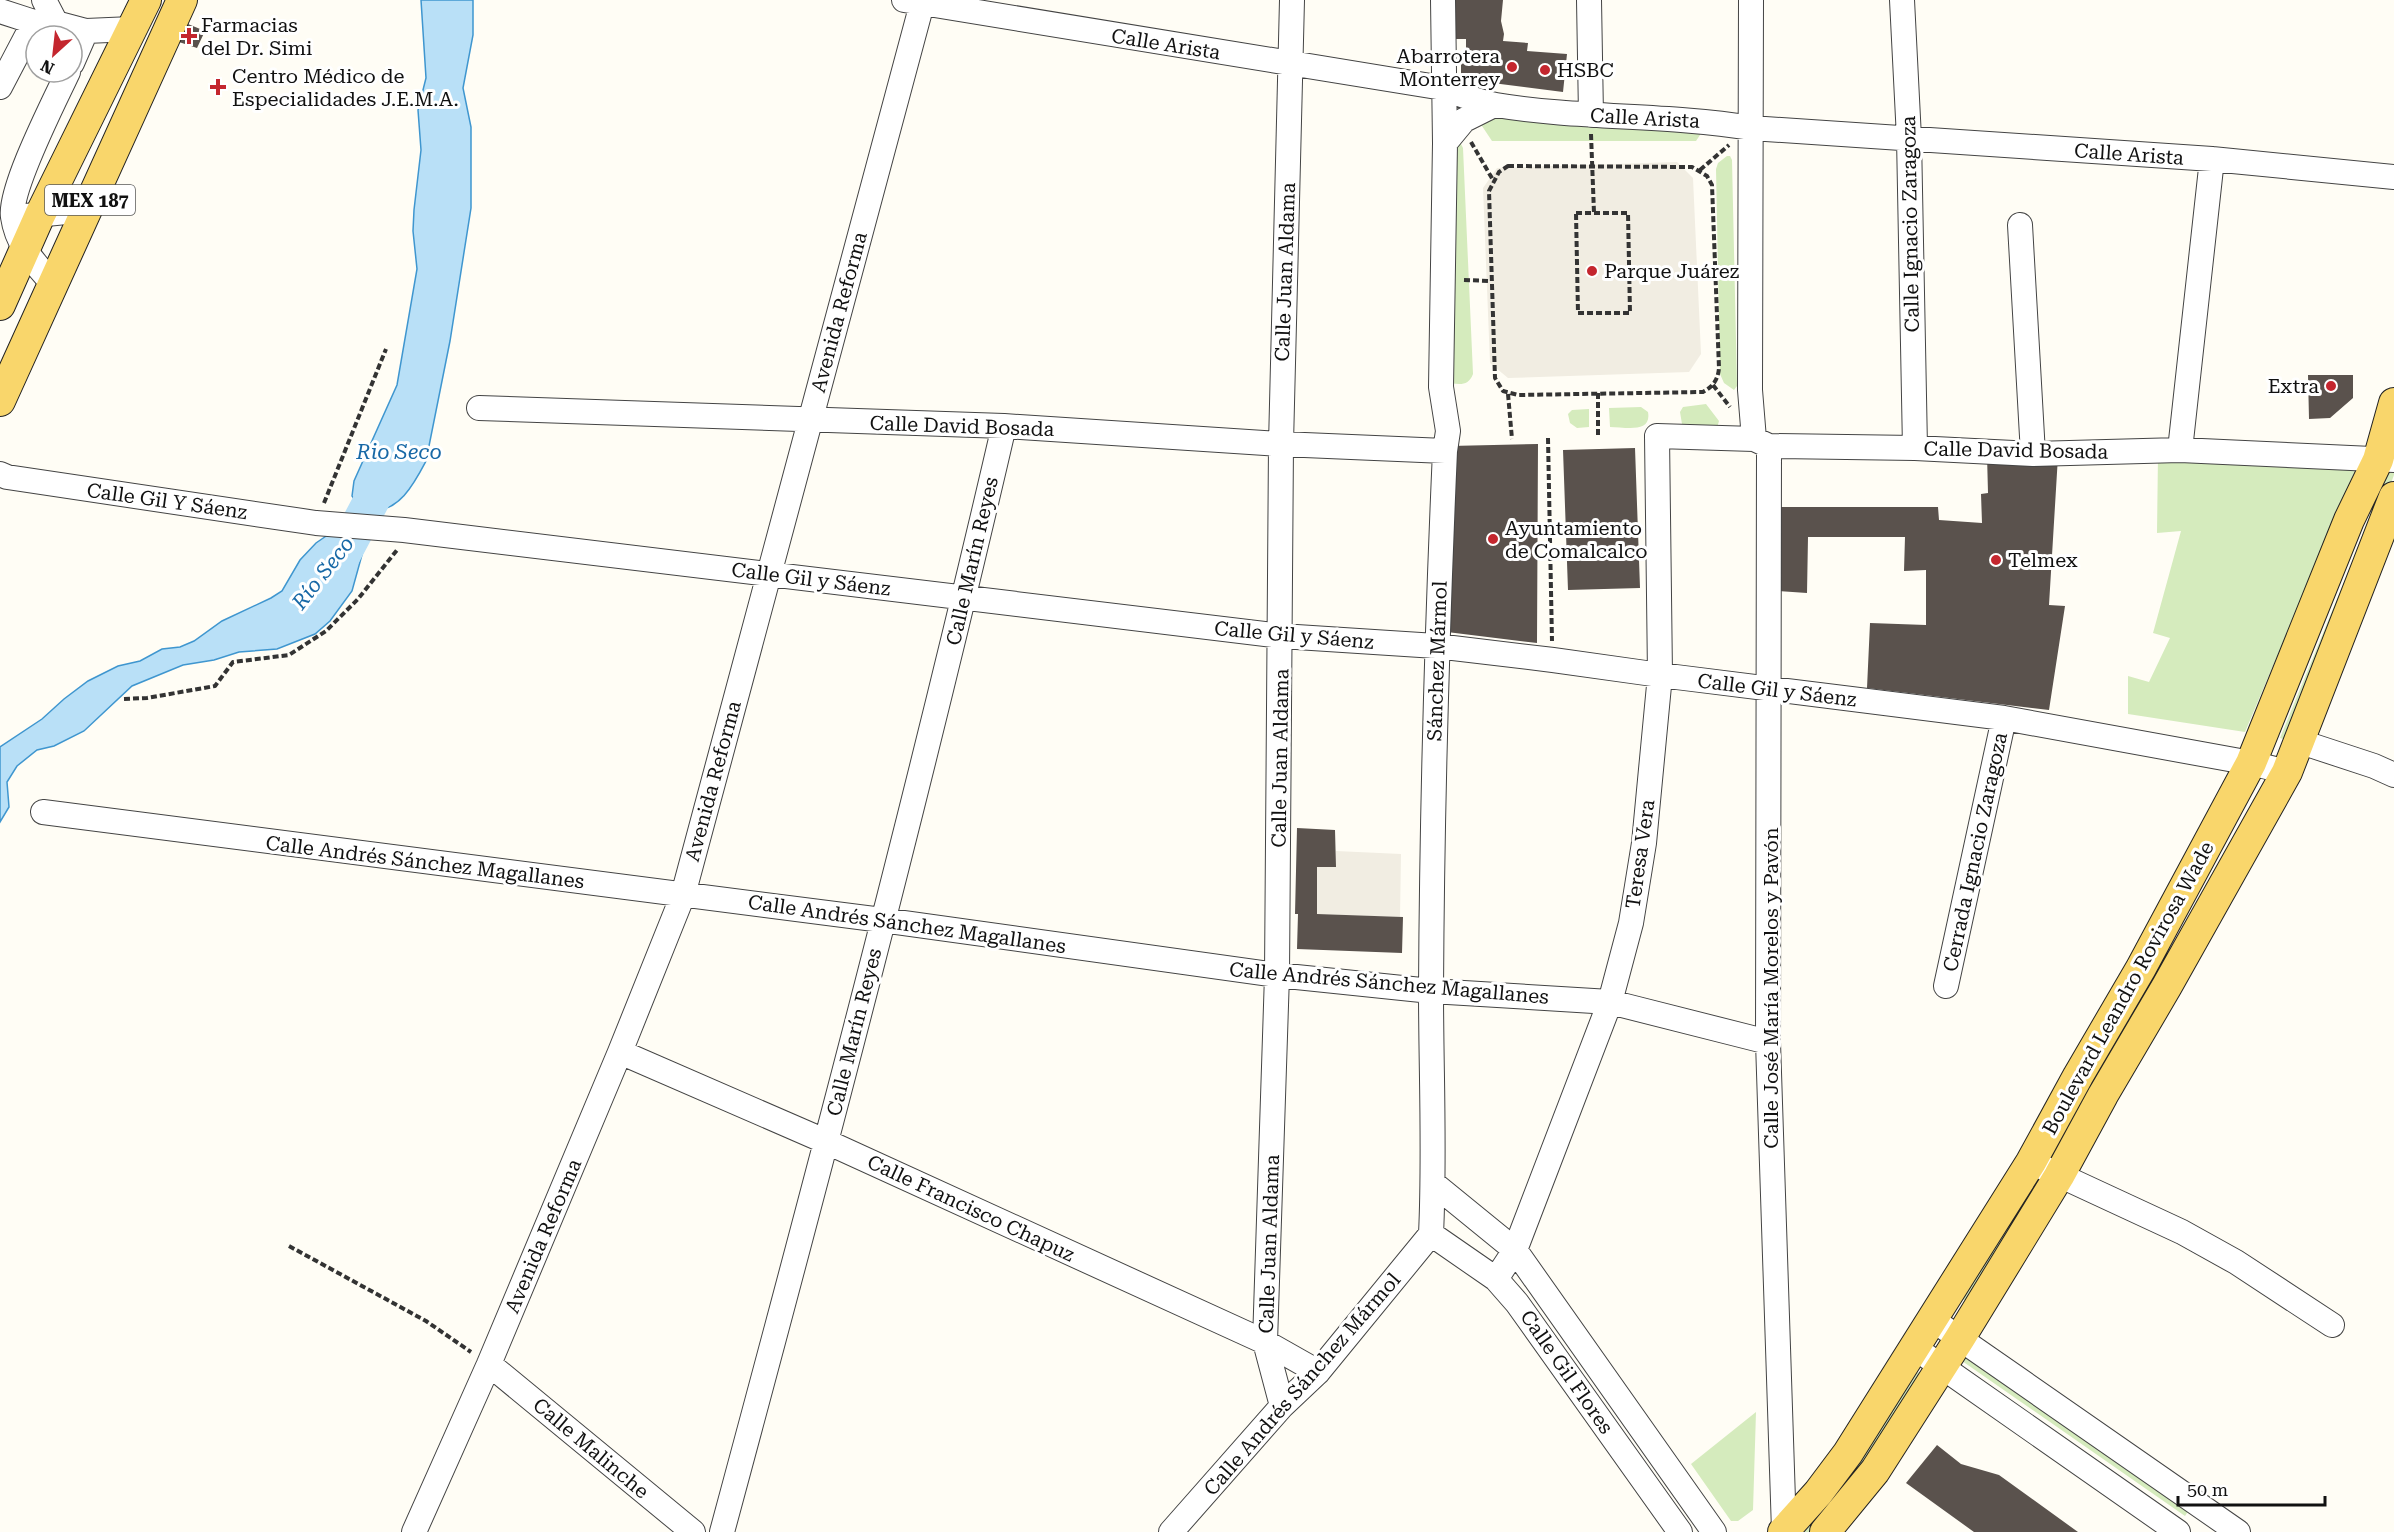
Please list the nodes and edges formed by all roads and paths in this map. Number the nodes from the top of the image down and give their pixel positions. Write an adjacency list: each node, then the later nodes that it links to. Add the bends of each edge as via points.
1 (44, 0): 11 (street)
2 (146, 0): 12 (main road, MEX 187)
3 (182, 0): 30 (main road, MEX 187)
4 (1292, 0): 15 (street, Calle Juan Aldama)
5 (1443, 0): 18 (street, Sánchez Mármol)
6 (1589, 0): 20 (street)
7 (1751, 0): 22 (street, Calle José María Morelos y Pavón)
8 (1902, 0): 23 (street, Calle Ignacio Zaragoza)
9 (916, 2): 15 (street, Calle Arista); 43 (street, Avenida Reforma)
10 (0, 12): 11 (street)
11 (45, 23): 13 (street); 17 (street)
12 (132, 29): 13 (street); 32 (main road, MEX 187)
13 (86, 31): 14 (street)
14 (84, 36)
15 (1291, 64): 18 (street, Calle Arista); 50 (street, Calle Juan Aldama)
16 (63, 84): 32 (street, via 20,178)
17 (0, 87)
18 (1443, 88): 19 (street, Calle Arista); 24 (street, Sánchez Mármol)
19 (1494, 105): 20 (street, Calle Arista); 21 (street)
20 (1590, 115): 22 (street, Calle Arista, via 1695,119); 26 (path)
21 (1460, 124): 24 (street); 29 (path)
22 (1751, 128): 23 (street, Calle Arista); 27 (path); 49 (street, Calle José María Morelos y Pavón, via 1750,390)
23 (1909, 138): 25 (street, Calle Arista); 51 (street, Calle Ignacio Zaragoza)
24 (1445, 143): 53 (street, Sánchez Mármol)
25 (2212, 159): 28 (street, Calle Arista); 52 (street)
26 (1593, 166): 27 (path, via 1692,166); 29 (path, via 1509,166); 31 (path)
27 (1700, 170): 38 (path, via 1712,185 1718,378 1703,392)
28 (2394, 177)
29 (1493, 180): 39 (path, via 1489,191 1496,378)
30 (86, 210): 32 (street); 35 (main road, MEX 187)
31 (1594, 213): 31 (path, via 1576,213 1578,313 1630,313 1628,213)
32 (17, 215): 34 (main road, MEX 187)
33 (2020, 225): 54 (street)
34 (24, 251): 35 (street); 36 (main road, MEX 187)
35 (52, 283): 40 (main road, MEX 187)
36 (0, 305)
37 (386, 350): 58 (path)
38 (1598, 393): 39 (path); 46 (path)
39 (1508, 394): 48 (path)
40 (0, 401)
41 (2394, 403): 55 (main road, Boulevard Leandro Rovirosa Wade)
42 (479, 408): 43 (street, Calle David Bosada)
43 (810, 420): 44 (street, Calle David Bosada); 60 (street, Avenida Reforma)
44 (1004, 426): 50 (street, Calle David Bosada); 61 (street, Calle Marín Reyes)
45 (1548, 438): 64 (path)
46 (1598, 438)
47 (1657, 438): 49 (street, Calle David Bosada, via 1660,434); 65 (street, Teresa Vera)
48 (1512, 439)
49 (1761, 442): 51 (street, Calle David Bosada); 66 (street, Calle José María Morelos y Pavón)
50 (1281, 444): 53 (street, Calle David Bosada); 62 (street, Calle Juan Aldama)
51 (1915, 448): 54 (street, Calle David Bosada)
52 (2180, 450): 54 (street, Calle David Bosada); 55 (street, Calle David Bosada)
53 (1445, 451): 63 (street, Sánchez Mármol)
54 (2033, 454)
55 (2386, 460): 70 (main road, Boulevard Leandro Rovirosa Wade, via 2349,520)
56 (0, 474): 58 (street, Calle Gil Y Sáenz)
57 (2394, 497): 69 (main road, Boulevard Leandro Rovirosa Wade)
58 (325, 523): 59 (street, Calle Gil y Sáenz)
59 (409, 530): 60 (street, Calle Gil y Sáenz); 67 (path, via 358,599 326,631 289,655 233,662 215,686)
60 (768, 573): 61 (street, Calle Gil y Sáenz); 74 (street, Avenida Reforma)
61 (964, 598): 62 (street, Calle Gil y Sáenz); 75 (street, Calle Marín Reyes)
62 (1281, 636): 63 (street, Calle Gil y Sáenz); 76 (street, Calle Juan Aldama)
63 (1436, 646): 64 (street, Calle Gil y Sáenz); 78 (street, Sánchez Mármol)
64 (1553, 660): 65 (street, Calle Gil y Sáenz)
65 (1660, 675): 66 (street, Calle Gil y Sáenz); 79 (street, Teresa Vera, via 1644,843 1631,923)
66 (1771, 689): 68 (street, Calle Gil y Sáenz); 80 (street, Calle José María Morelos y Pavón)
67 (124, 699)
68 (2004, 718): 70 (street, Calle Gil y Sáenz); 77 (street, Cerrada Ignacio Zaragoza)
69 (2301, 742): 71 (main road, Boulevard Leandro Rovirosa Wade); 72 (street)
70 (2251, 763): 71 (street, Calle Gil y Sáenz); 83 (main road, Boulevard Leandro Rovirosa Wade)
71 (2287, 772): 84 (main road, Boulevard Leandro Rovirosa Wade)
72 (2394, 775)
73 (44, 812): 74 (street, Calle Andrés Sánchez Magallanes)
74 (682, 895): 75 (street, Calle Andrés Sánchez Magallanes); 81 (street, Avenida Reforma)
75 (882, 920): 76 (street, Calle Andrés Sánchez Magallanes); 82 (street, Calle Marín Reyes)
76 (1277, 975): 78 (street, Calle Andrés Sánchez Magallanes); 93 (street, Calle Juan Aldama)
77 (1946, 986)
78 (1431, 991): 79 (street, Calle Andrés Sánchez Magallanes); 85 (street, Sánchez Mármol)
79 (1610, 1002): 80 (street, Calle Andrés Sánchez Magallanes); 88 (street, Teresa Vera)
80 (1768, 1041): 100 (street, Calle José María Morelos y Pavón)
81 (620, 1052): 82 (street, Calle Francisco Chapuz); 95 (street, Avenida Reforma)
82 (827, 1142): 93 (street, Calle Francisco Chapuz); 103 (street, Calle Marín Reyes)
83 (2031, 1162): 84 (street); 90 (main road, Boulevard Leandro Rovirosa Wade)
84 (2060, 1176): 91 (street, via 2182,1232); 92 (main road, Boulevard Leandro Rovirosa Wade)
85 (1434, 1184): 86 (street, Sánchez Mármol); 88 (street)
86 (1431, 1234): 89 (street, Calle Gil Flores); 97 (street, Calle Andrés Sánchez Mármol)
87 (289, 1246): 95 (path, via 426,1321)
88 (1515, 1250): 89 (street, Teresa Vera); 106 (street)
89 (1496, 1280): 105 (street, Calle Gil Flores, via 1517,1302)
90 (1933, 1320): 92 (street); 94 (main road, Boulevard Leandro Rovirosa Wade)
91 (2332, 1325)
92 (1960, 1338): 96 (main road, Boulevard Leandro Rovirosa Wade); 99 (street)
93 (1265, 1342): 97 (street, Calle Francisco Chapuz); 98 (street, Calle Juan Aldama)
94 (1916, 1348): 96 (street); 100 (main road, Boulevard Leandro Rovirosa Wade, via 1848,1453)
95 (489, 1364): 101 (street, Avenida Reforma); 102 (street, Calle Malinche)
96 (1942, 1365): 107 (main road, Boulevard Leandro Rovirosa Wade, via 1875,1471); 108 (street)
97 (1317, 1372): 98 (street, Calle Andrés Sánchez Mármol)
98 (1282, 1406): 104 (street, Calle Andrés Sánchez Mármol)
99 (2212, 1525): 109 (street)
100 (1784, 1531)
101 (414, 1532)
102 (693, 1532)
103 (722, 1532)
104 (1171, 1532)
105 (1680, 1532)
106 (1714, 1532)
107 (1825, 1532)
108 (2178, 1532)
109 (2238, 1532)

